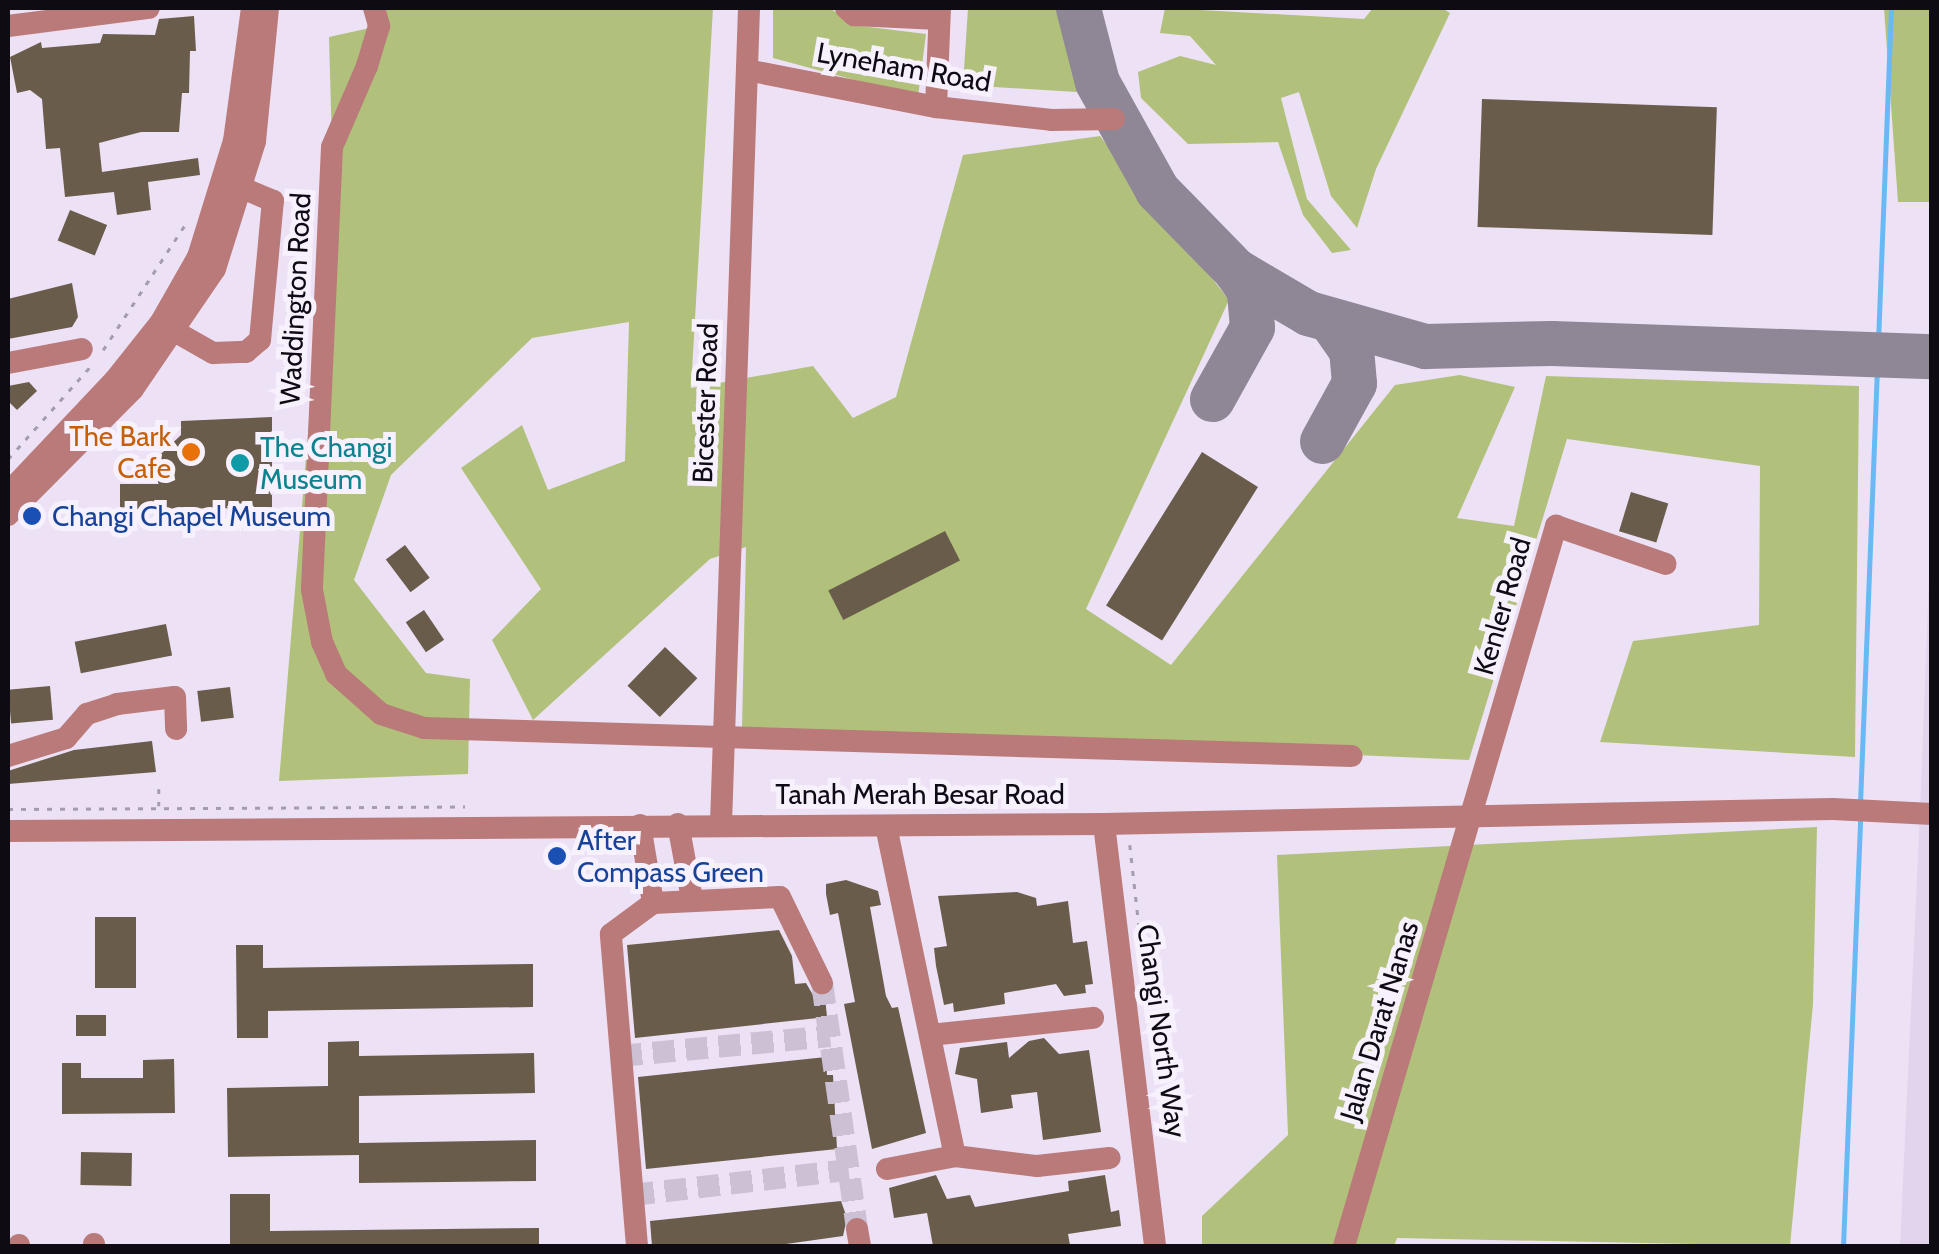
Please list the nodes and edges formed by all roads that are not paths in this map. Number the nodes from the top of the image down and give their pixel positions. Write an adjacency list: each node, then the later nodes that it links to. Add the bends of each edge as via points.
1 (149, 8): 7 (street)
2 (252, 8): 17 (street, via 234,141 198,257 161,322 105,393)
3 (268, 8): 13 (street, via 264,89)
4 (374, 8): 21 (street, Waddington Road, via 375,39 332,147 312,590 336,674 381,714 424,728)
5 (748, 8): 10 (street)
6 (846, 8): 8 (street, via 854,15)
7 (50, 13): 9 (street)
8 (939, 13): 11 (street)
9 (8, 26)
10 (747, 70): 11 (street, Lyneham Road); 21 (street, Bicester Road)
11 (936, 106): 12 (street, Lyneham Road, via 1051,120)
12 (1114, 118)
13 (242, 188): 14 (street, via 215,269); 14 (street, via 273,201 260,340 246,352 212,352)
14 (176, 332): 18 (street, via 101,427)
15 (82, 349): 16 (street)
16 (8, 363)
17 (8, 492)
18 (8, 514)
19 (1666, 564): 24 (street, Kenler Road, via 1556,526)
20 (176, 728): 22 (street, via 175,697 117,704 87,714 66,738)
21 (724, 738): 23 (street, Waddington Road); 26 (street, Bicester Road)
22 (8, 756)
23 (1352, 756)
24 (1473, 814): 25 (street, Tanah Merah Besar Road); 28 (street, Tanah Merah Besar Road); 42 (street, Jalan Darat Nanas)
25 (1932, 814)
26 (722, 822): 27 (street, Tanah Merah Besar Road); 30 (street, Tanah Merah Besar Road)
27 (678, 824): 29 (street, Tanah Merah Besar Road); 32 (street)
28 (1104, 824): 30 (street, Tanah Merah Besar Road); 41 (street, Changi North Way)
29 (640, 825): 31 (street, Tanah Merah Besar Road); 33 (street)
30 (886, 826): 36 (street)
31 (8, 831)
32 (692, 900): 33 (street); 34 (street, via 780,896)
33 (654, 903): 40 (street, via 609,938)
34 (822, 983)
35 (1092, 1018): 36 (street)
36 (930, 1035): 37 (street)
37 (955, 1156): 38 (street, via 1037,1166); 39 (street)
38 (1110, 1158)
39 (887, 1169)
40 (637, 1246)
41 (1156, 1246)
42 (1344, 1246)

